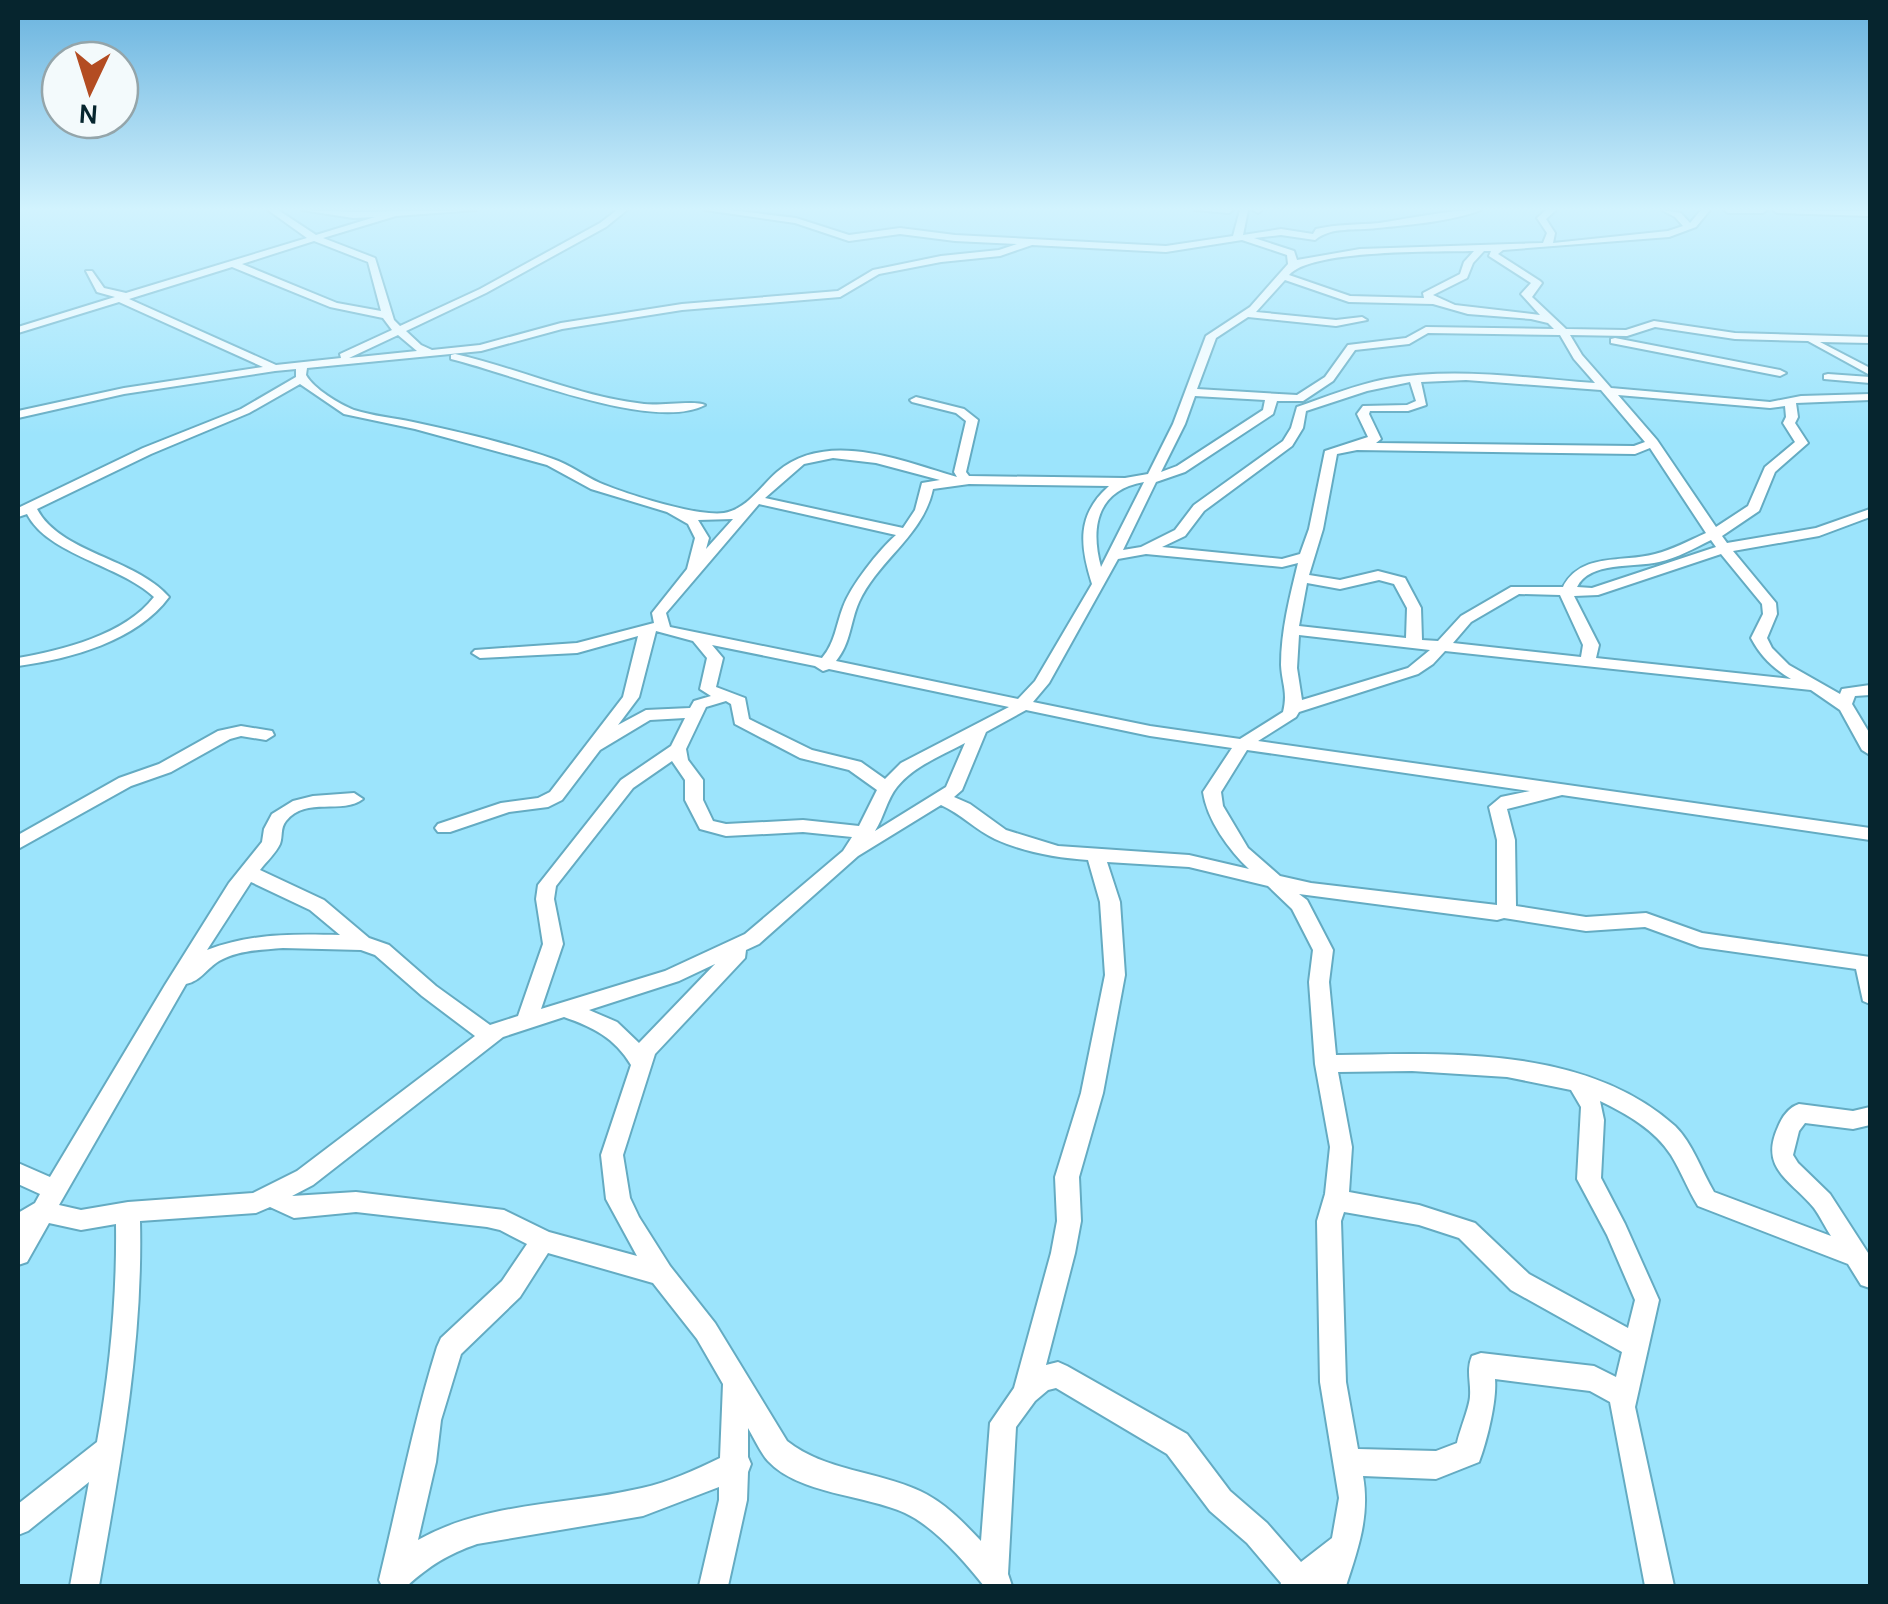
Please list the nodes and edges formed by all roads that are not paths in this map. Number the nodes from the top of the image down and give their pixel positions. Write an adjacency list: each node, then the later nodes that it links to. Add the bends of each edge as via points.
1 (97, 285): 11 (street)
2 (168, 285): 11 (street)
3 (285, 285): 14 (street, via 334,305)
4 (378, 285): 14 (street)
5 (492, 285): 18 (street)
6 (856, 285): 21 (street, via 840,294 683,307)
7 (1275, 285): 13 (street)
8 (1308, 285): 12 (street, via 1349,299)
9 (1451, 285): 12 (street, via 1426,294)
10 (1537, 285): 17 (street, via 1526,296)
11 (126, 298): 16 (street); 23 (street)
12 (1434, 301): 17 (street, via 1524,313)
13 (1246, 314): 15 (street, via 1340,324); 31 (street, via 1211,336)
14 (385, 315): 18 (street)
15 (1362, 320)
16 (20, 328)
17 (1563, 329): 19 (street, via 1631,333 1666,325); 26 (street); 30 (street); 34 (street, via 1426,330 1409,341 1357,345 1329,379 1299,400)
18 (402, 332): 21 (street); 22 (street)
19 (1804, 338): 20 (street); 25 (street)
20 (1870, 340)
21 (433, 353): 22 (street); 36 (street, via 495,364 545,386 609,400)
22 (330, 361): 24 (street)
23 (275, 368): 24 (street); 37 (street)
24 (302, 372): 44 (street, via 245,411); 45 (street, via 321,398 360,416 551,462 596,486)
25 (1870, 372)
26 (1780, 373)
27 (1828, 377): 28 (street)
28 (1870, 380)
29 (1415, 381): 30 (street); 39 (street, via 1422,403 1367,408 1363,414 1375,439 1332,446); 50 (street, via 1386,382 1301,409 1294,436 1280,450 1199,508 1180,533)
30 (1606, 389): 35 (street); 38 (street)
31 (1192, 392): 34 (street); 40 (street)
32 (1870, 397): 35 (street)
33 (916, 400): 41 (street, via 972,420)
34 (1272, 400): 40 (street, via 1269,412 1181,470)
35 (1790, 404): 48 (street, via 1789,424 1802,443 1769,470 1754,508)
36 (700, 405)
37 (18, 414)
38 (1653, 442): 39 (street, via 1635,450 1357,446); 48 (street)
39 (1328, 456): 52 (street)
40 (1151, 478): 42 (street); 51 (street)
41 (962, 482): 42 (street); 43 (street, via 893,462 822,456 798,461); 47 (street, via 926,487 922,510)
42 (1122, 482): 55 (street, via 1096,509 1086,534)
43 (755, 504): 45 (street, via 724,517); 47 (street); 53 (street)
44 (24, 510): 63 (street, via 48,532 118,564 162,598 108,635)
45 (680, 514): 53 (street, via 702,538)
46 (1870, 514): 49 (street, via 1819,532)
47 (905, 534): 65 (street, via 852,602 838,649)
48 (1714, 534): 49 (street); 56 (street, via 1659,558 1587,568)
49 (1724, 549): 56 (street, via 1602,590); 66 (street, via 1769,604 1758,642)
50 (1145, 550): 51 (street); 52 (street, via 1282,563)
51 (1113, 556): 55 (street)
52 (1306, 556): 54 (street)
53 (694, 570): 57 (street, via 663,605)
54 (1301, 577): 58 (street); 60 (street, via 1348,586 1378,575 1400,581 1414,608)
55 (1099, 584): 70 (street, via 1063,653)
56 (1566, 594): 61 (street, via 1516,590 1466,619); 64 (street, via 1591,645)
57 (654, 628): 59 (street); 62 (street, via 577,648); 76 (street, via 630,697)
58 (1292, 630): 60 (street); 71 (street)
59 (698, 638): 65 (street); 68 (street, via 716,662 707,687)
60 (1414, 642): 61 (street)
61 (1445, 645): 64 (street); 71 (street, via 1413,670)
62 (480, 653)
63 (18, 662)
64 (1588, 663): 66 (street)
65 (823, 666): 70 (street)
66 (1811, 686): 69 (street)
67 (1870, 690): 69 (street, via 1848,692)
68 (727, 696): 72 (street, via 700,704); 79 (street, via 739,702 740,720 755,731 855,766)
69 (1844, 704): 78 (street)
70 (1020, 707): 73 (street); 75 (street)
71 (1294, 708): 75 (street)
72 (696, 713): 76 (street, via 646,715); 77 (street)
73 (979, 730): 79 (street, via 908,766); 81 (street, via 954,788)
74 (266, 734): 86 (street, via 224,735)
75 (1243, 744): 80 (street); 90 (street, via 1212,799 1242,852)
76 (594, 747): 83 (street, via 550,800)
77 (678, 749): 84 (street, via 694,780 696,806 711,827); 98 (street, via 627,784 548,885 553,944)
78 (1870, 750)
79 (886, 788): 84 (street)
80 (1563, 790): 85 (street); 91 (street, via 1498,807 1510,901)
81 (940, 798): 87 (street); 88 (street, via 1000,834)
82 (354, 799): 89 (street, via 313,798 283,815)
83 (444, 828)
84 (866, 832): 87 (street)
85 (1870, 834)
86 (18, 842)
87 (849, 855): 92 (street)
88 (1096, 857): 90 (street, via 1189,861); 117 (street, via 1110,902 1114,976 1092,1093 1067,1178 1063,1254)
89 (247, 872): 93 (street, via 316,905); 95 (street)
90 (1271, 880): 91 (street); 101 (street, via 1300,905 1323,950)
91 (1504, 911): 94 (street, via 1586,924 1646,920 1700,940)
92 (752, 938): 97 (street, via 672,976); 100 (street)
93 (362, 943): 95 (street, via 241,945 210,957); 99 (street, via 400,962)
94 (1868, 963): 96 (street)
95 (172, 990): 106 (street)
96 (1870, 996)
97 (565, 1010): 98 (street); 100 (street, via 611,1025)
98 (528, 1020): 99 (street)
99 (486, 1036): 105 (street, via 368,1132)
100 (640, 1062): 113 (street, via 612,1155 618,1199)
101 (1326, 1064): 102 (street, via 1532,1071); 107 (street, via 1340,1147)
102 (1579, 1085): 112 (street, via 1638,1110 1666,1131 1686,1154 1706,1200); 115 (street, via 1592,1106 1588,1178 1647,1300)
103 (1870, 1116): 112 (street, via 1799,1113 1783,1147 1790,1170 1822,1201)
104 (18, 1172): 106 (street)
105 (271, 1196): 108 (street, via 234,1207); 110 (street, via 294,1208 356,1202 487,1217)
106 (48, 1200): 108 (street, via 81,1220); 109 (street); 111 (street)
107 (1336, 1200): 115 (street, via 1467,1230 1520,1282); 120 (street, via 1328,1282)
108 (128, 1212): 119 (street, via 129,1280)
109 (18, 1226)
110 (543, 1241): 113 (street); 125 (street, via 511,1290 450,1347)
111 (18, 1254)
112 (1853, 1254): 114 (street)
113 (662, 1274): 116 (street)
114 (1870, 1277)
115 (1635, 1346): 118 (street)
116 (736, 1384): 121 (street); 124 (street, via 788,1463 922,1506)
117 (1025, 1394): 124 (street, via 1002,1424); 126 (street, via 1041,1378 1058,1375 1168,1437)
118 (1624, 1396): 120 (street, via 1594,1380 1482,1366 1484,1401 1469,1452 1436,1465); 130 (street)
119 (109, 1449): 122 (street); 127 (street)
120 (1346, 1462): 123 (street, via 1353,1498)
121 (737, 1464): 125 (street, via 640,1502 474,1530 414,1558); 128 (street)
122 (18, 1521)
123 (1341, 1549): 126 (street); 129 (street)
124 (996, 1580)
125 (392, 1583)
126 (1297, 1585)
127 (84, 1586)
128 (714, 1586)
129 (1332, 1586)
130 (1660, 1586)

